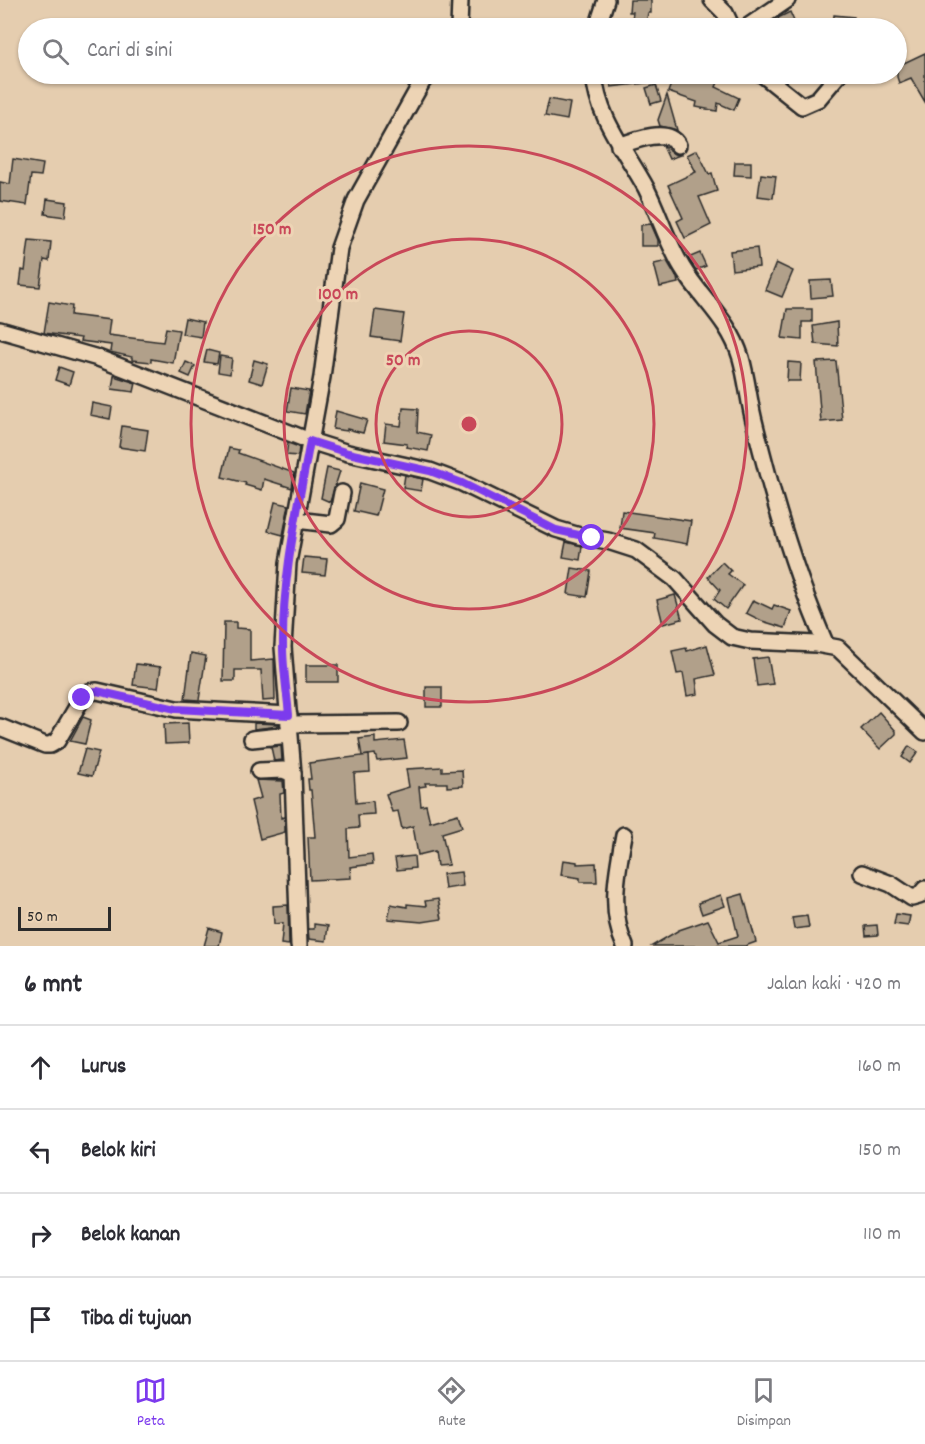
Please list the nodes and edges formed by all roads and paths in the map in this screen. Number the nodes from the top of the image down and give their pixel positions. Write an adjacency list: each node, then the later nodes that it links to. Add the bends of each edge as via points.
1 (460, 0): 5 (street)
2 (606, 0): 6 (street)
3 (712, 0): 7 (street)
4 (787, 0): 8 (street)
5 (459, 18)
6 (600, 18)
7 (727, 18)
8 (761, 18)
9 (421, 84): 16 (street, via 357,200 339,248)
10 (596, 84): 14 (street, via 606,122)
11 (774, 84): 12 (street, via 802,106 818,99)
12 (832, 84)
13 (678, 145): 14 (street, via 667,136)
14 (619, 146): 19 (street, via 645,188 683,268 728,327 741,357 776,503)
15 (0, 330): 16 (street, via 98,358)
16 (310, 441): 18 (street); 19 (street, via 430,471 556,530 636,550 675,579 715,624 732,637)
17 (342, 493): 18 (street, via 337,519 331,524)
18 (296, 520): 21 (street, via 288,563 283,647)
19 (826, 645): 23 (street, via 837,648)
20 (399, 723): 21 (street)
21 (289, 725): 22 (street, via 176,709 93,691 82,698 57,741 50,745); 24 (street); 26 (street)
22 (0, 727)
23 (925, 732)
24 (252, 739)
25 (259, 771): 26 (street, via 283,770)
26 (293, 774): 30 (street)
27 (624, 835): 31 (street, via 615,911)
28 (862, 873): 29 (street, via 891,884 912,898)
29 (925, 889)
30 (299, 946)
31 (625, 946)

